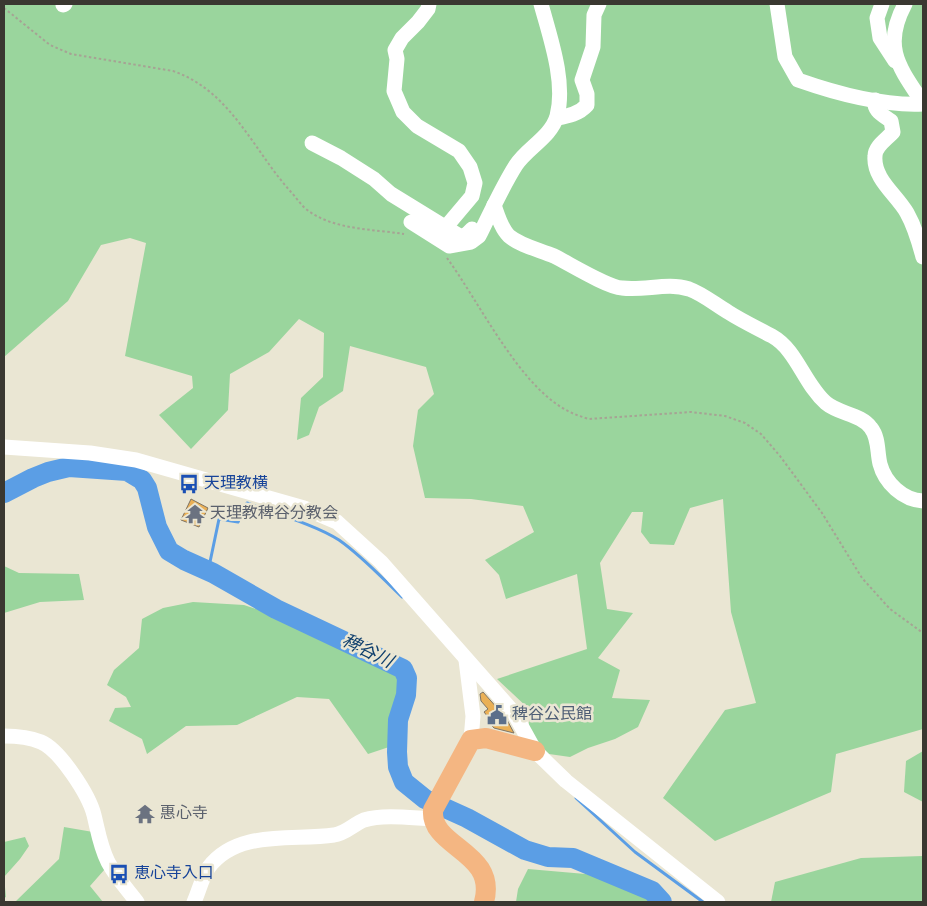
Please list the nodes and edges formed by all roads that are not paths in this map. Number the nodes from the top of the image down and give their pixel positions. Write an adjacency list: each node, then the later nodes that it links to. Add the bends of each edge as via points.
1 (429, 4): 12 (street, via 395,50 394,91 403,112 417,126 459,151 470,167 475,183)
2 (541, 4): 10 (street, via 560,88)
3 (599, 4): 10 (street, via 594,15 592,47 582,80 588,105 583,110)
4 (777, 4): 8 (street, via 785,57 798,80)
5 (882, 4): 7 (street, via 877,18 880,38)
6 (905, 4): 7 (street, via 894,32 894,51)
7 (901, 68): 9 (street)
8 (875, 100): 9 (street); 16 (street, via 876,110 891,121 893,132 874,154 876,170 908,214)
9 (923, 104)
10 (557, 118): 13 (street, via 517,163)
11 (312, 143): 15 (street, via 374,178 391,194)
12 (466, 204): 13 (street); 15 (street)
13 (490, 211): 14 (street, via 479,236 470,242 449,246); 15 (street, via 461,237); 18 (street, via 510,236 594,277 619,288 672,286 691,290 774,337 789,351 826,403 862,419 872,428 889,483 904,496)
14 (407, 228)
15 (445, 228)
16 (923, 257)
17 (4, 447): 19 (street, via 136,460 304,508 337,522 381,562)
18 (923, 501)
19 (466, 660): 21 (street); 22 (street, via 514,713)
20 (4, 736): 24 (street, via 30,738 43,742 54,751 86,796 94,813 98,838 118,879)
21 (471, 740): 22 (main road, via 486,738); 23 (main road)
22 (534, 751): 27 (street, via 566,781)
23 (435, 807): 25 (street, via 363,820 336,835 258,839 240,845 223,854 209,868); 26 (main road, via 438,830 469,856 482,873 486,890)
24 (139, 901)
25 (194, 902)
26 (484, 902)
27 (718, 902)

